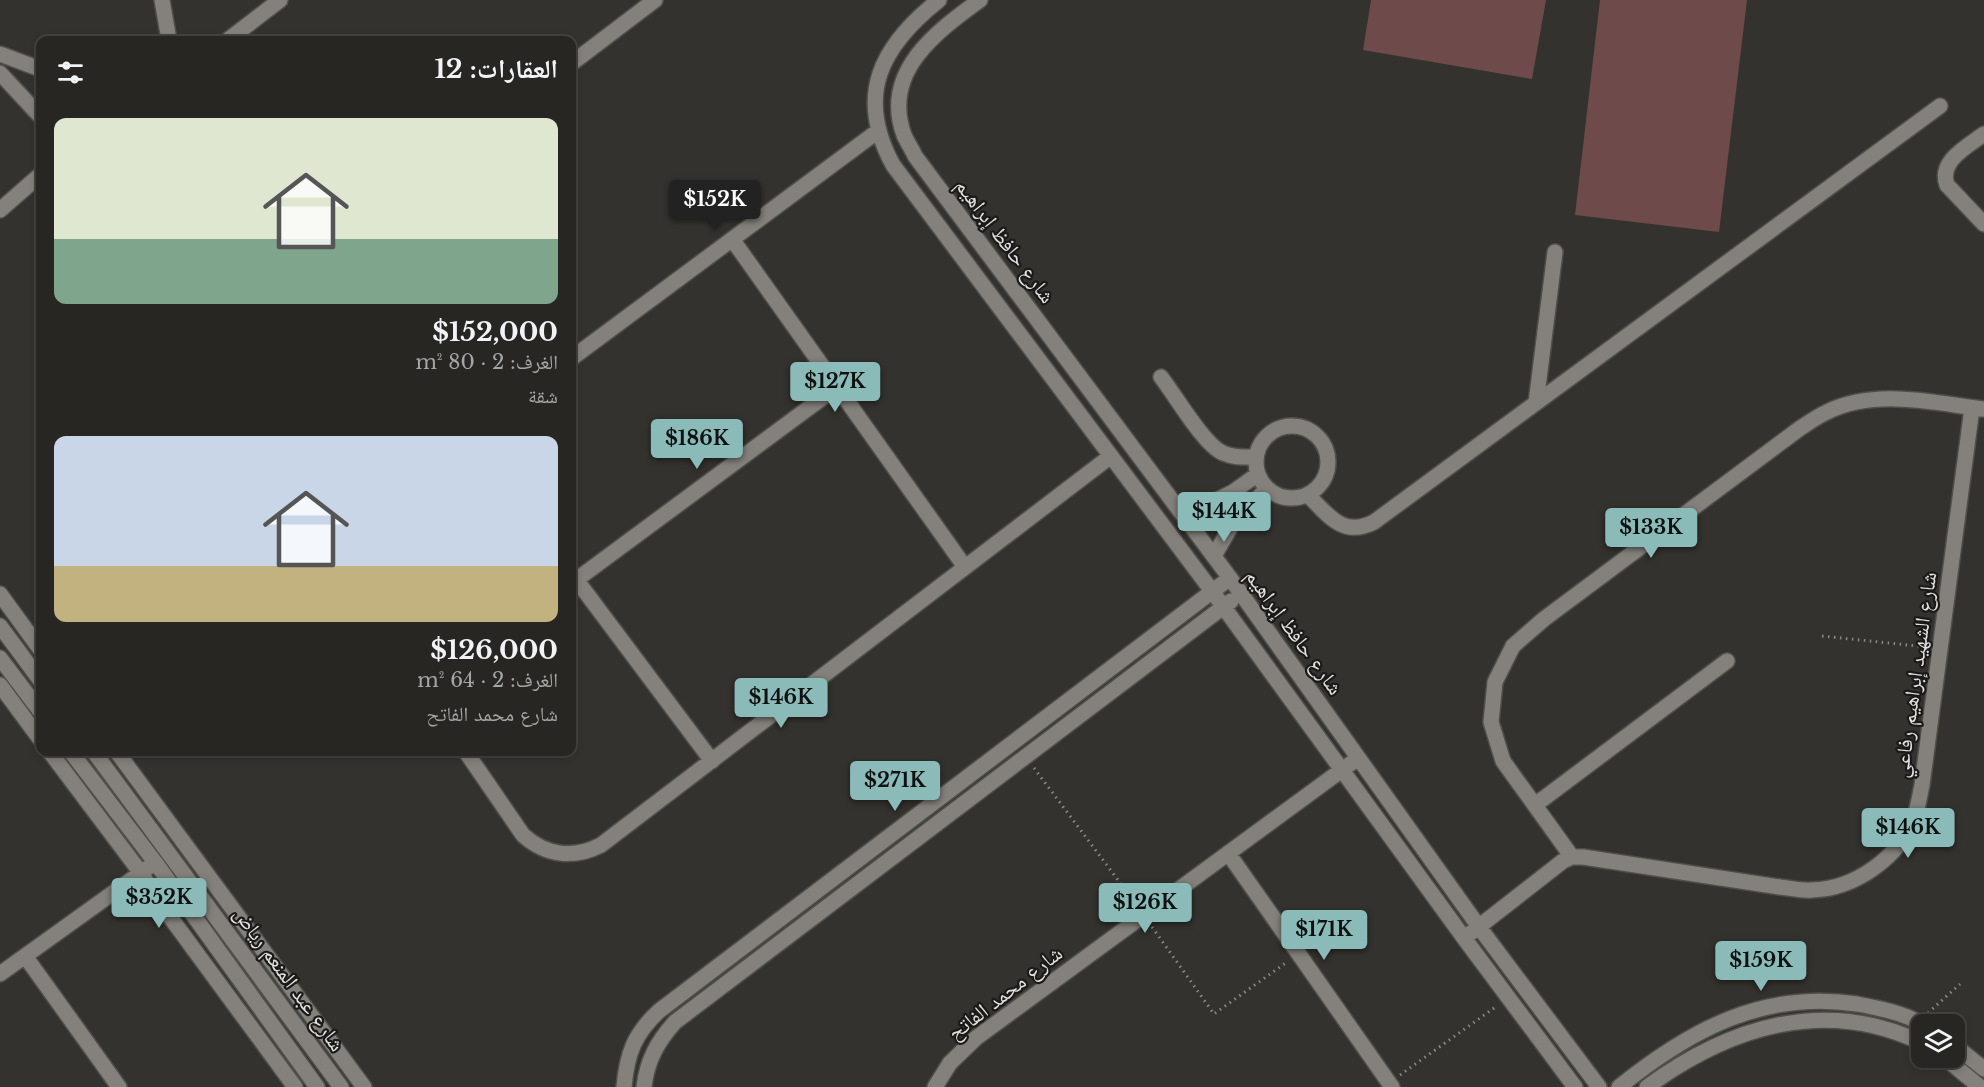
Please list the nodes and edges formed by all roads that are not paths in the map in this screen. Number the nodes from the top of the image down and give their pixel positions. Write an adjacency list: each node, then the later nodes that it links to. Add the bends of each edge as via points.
1 (162, 0): 6 (street)
2 (280, 0): 7 (street)
3 (655, 0): 9 (street)
4 (939, 0): 14 (street, شارع حافظ إبراهيم, via 897,40 883,63 876,89)
5 (980, 0): 21 (street, شارع حافظ إبراهيم, via 932,36 919,52 901,91 900,112 904,135 915,156)
6 (168, 36)
7 (233, 36)
8 (0, 54): 10 (street)
9 (576, 60)
10 (36, 68)
11 (0, 73): 13 (street)
12 (1941, 106): 26 (street)
13 (36, 112)
14 (878, 131): 19 (street); 22 (street, شارع حافظ إبراهيم, via 893,165)
15 (1984, 134): 18 (street, via 1956,155 1945,169 1944,178)
16 (36, 178): 17 (street)
17 (0, 210)
18 (1984, 224)
19 (732, 239): 23 (street); 25 (street)
20 (1555, 252): 26 (street)
21 (1010, 283): 22 (street); 33 (street, شارع حافظ إبراهيم)
22 (990, 297): 28 (street, شارع حافظ إبراهيم)
23 (576, 354)
24 (1161, 376): 29 (street, via 1211,445 1225,454)
25 (837, 387): 35 (street); 36 (street)
26 (1536, 403): 32 (street, via 1368,525 1352,528 1335,522)
27 (1978, 408): 59 (street, via 1895,398 1860,401 1828,411 1553,612 1513,646 1495,682 1491,722 1503,761); 63 (street, شارع الشهيد إبراهيم رفاعي, via 1922,785 1914,817 1898,846 1875,869 1845,884 1813,890)
28 (1110, 456): 35 (street); 39 (street, شارع حافظ إبراهيم)
29 (1256, 457): 30 (street); 32 (street, via 1263,441 1276,430 1293,426 1310,431 1323,443 1328,468 1321,484)
30 (1257, 474): 31 (street); 33 (street, via 1217,500)
31 (1267, 489): 32 (street, via 1282,497); 34 (street, via 1234,521)
32 (1308, 495)
33 (1179, 510): 34 (street, شارع حافظ إبراهيم)
34 (1214, 556): 37 (street, شارع حافظ إبراهيم)
35 (965, 567): 57 (street)
36 (576, 576)
37 (1230, 578): 39 (street); 40 (street, شارع حافظ إبراهيم)
38 (576, 580): 57 (street)
39 (1212, 591): 42 (street, شارع حافظ إبراهيم); 70 (street)
40 (1241, 593): 42 (street); 56 (street, شارع حافظ إبراهيم)
41 (0, 594): 44 (street)
42 (1223, 606): 58 (street, شارع حافظ إبراهيم); 71 (street)
43 (0, 626): 47 (street)
44 (36, 644)
45 (0, 658): 49 (street)
46 (1727, 661): 59 (street)
47 (36, 675)
48 (0, 685): 50 (street)
49 (36, 706)
50 (36, 734)
51 (53, 756): 65 (street)
52 (74, 756): 64 (street, شارع عبد المنعم رياض)
53 (97, 756): 61 (street, شارع عبد المنعم رياض)
54 (120, 756): 60 (street)
55 (469, 756): 57 (street, via 523,835 540,848 560,854 582,853 601,845)
56 (1358, 757): 58 (street, شارع محمد الفاتح); 66 (street, شارع حافظ إبراهيم)
57 (712, 761)
58 (1342, 770): 62 (street, شارع محمد الفاتح); 67 (street, شارع حافظ إبراهيم)
59 (1535, 805): 63 (street)
60 (185, 842): 61 (street); 74 (street)
61 (170, 852): 64 (street); 76 (street, شارع عبد المنعم رياض)
62 (1228, 853): 79 (street); 87 (street, شارع محمد الفاتح, via 976,1038 950,1063)
63 (1572, 857): 66 (street)
64 (155, 862): 65 (street); 82 (street, شارع عبد المنعم رياض)
65 (141, 873): 68 (street); 81 (street)
66 (1479, 927): 67 (street); 89 (street, شارع حافظ إبراهيم)
67 (1464, 938): 88 (street, شارع حافظ إبراهيم)
68 (26, 956): 69 (street); 80 (street)
69 (0, 974)
70 (677, 998): 71 (street); 85 (street, via 647,1022 638,1035 626,1064)
71 (687, 1013): 86 (street, via 657,1045 645,1073)
72 (1911, 1020): 90 (street, via 1876,1007 1833,1001 1790,1003 1748,1012 1709,1026 1674,1046)
73 (1911, 1038): 91 (street, via 1869,1024 1833,1019 1798,1021 1733,1038 1672,1068)
74 (339, 1051): 76 (street); 84 (street)
75 (1965, 1054): 78 (street)
76 (324, 1063): 83 (street, شارع عبد المنعم رياض)
77 (1958, 1068): 92 (street)
78 (1984, 1069)
79 (1391, 1085)
80 (119, 1087)
81 (295, 1087)
82 (317, 1087)
83 (341, 1087)
84 (364, 1087)
85 (624, 1087)
86 (644, 1087)
87 (936, 1087)
88 (1575, 1087)
89 (1599, 1087)
90 (1619, 1087)
91 (1647, 1087)
92 (1980, 1087)

